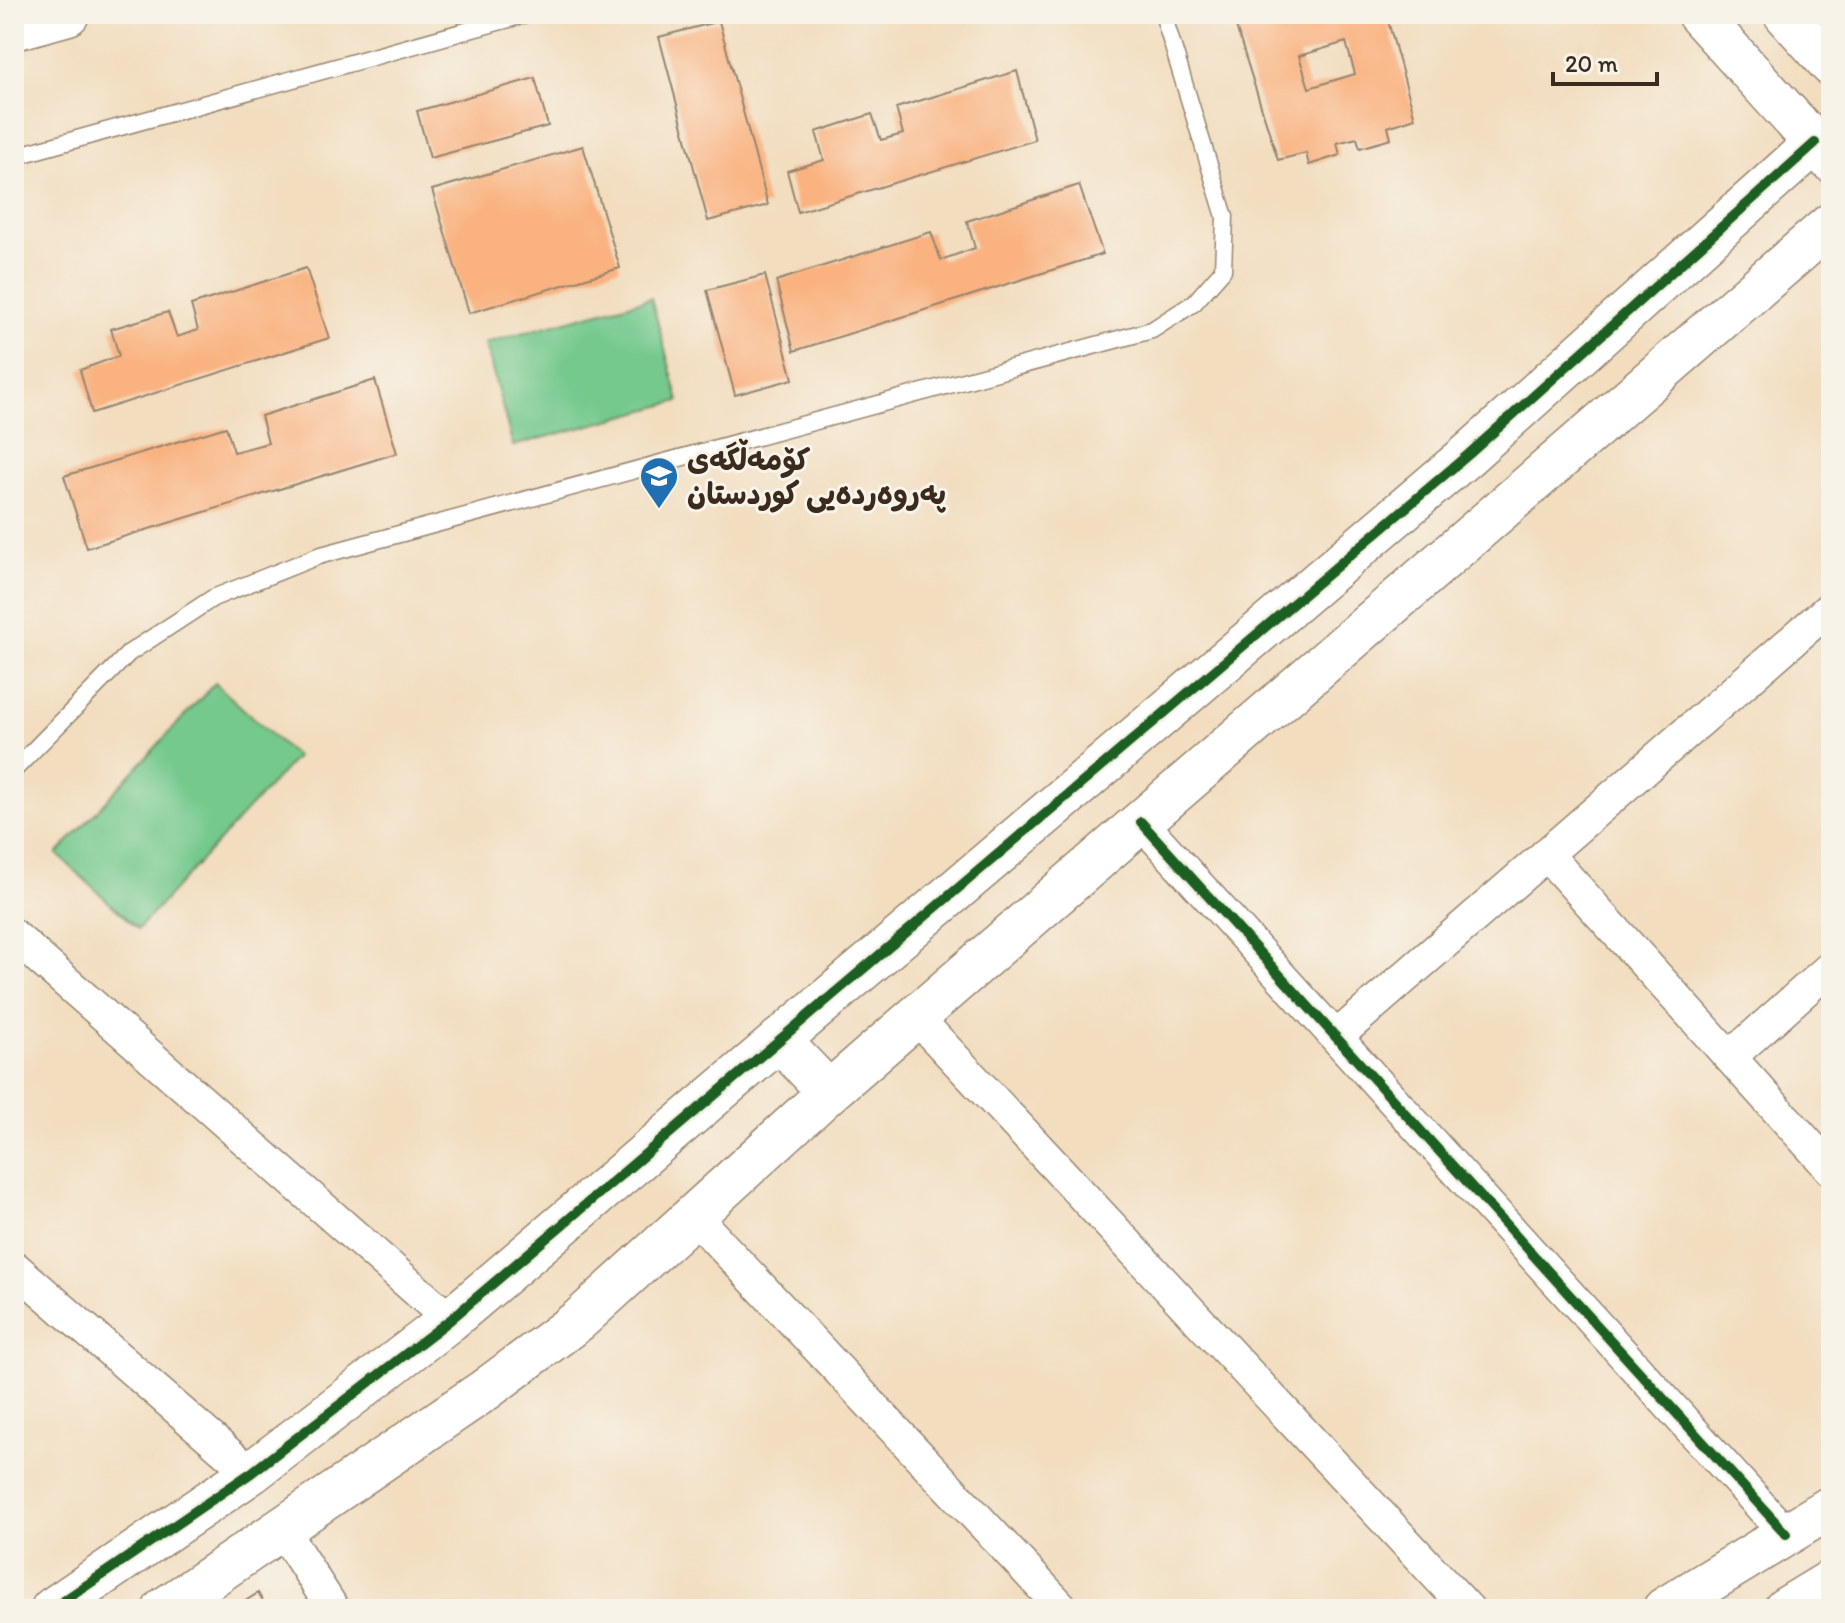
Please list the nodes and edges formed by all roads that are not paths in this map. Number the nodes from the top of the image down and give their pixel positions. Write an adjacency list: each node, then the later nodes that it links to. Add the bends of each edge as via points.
1 (68, 14): 6 (street)
2 (527, 14): 9 (lane)
3 (1163, 14): 12 (lane, via 1225,217 1223,270 1194,303 1152,330 318,556 213,598 129,653)
4 (1698, 14): 8 (street)
5 (1785, 14): 7 (street)
6 (14, 29)
7 (1831, 65)
8 (1823, 152): 19 (street)
9 (16, 156)
10 (1831, 224): 13 (street)
11 (1831, 607): 14 (street)
12 (14, 770)
13 (1141, 822): 17 (street); 18 (street)
14 (1546, 854): 18 (street); 20 (street)
15 (14, 936): 25 (street)
16 (1831, 967): 20 (street)
17 (916, 1017): 21 (street); 35 (street)
18 (1336, 1037): 29 (street)
19 (779, 1040): 21 (street); 25 (street)
20 (1730, 1057): 22 (street)
21 (829, 1092): 23 (street)
22 (1831, 1169)
23 (693, 1215): 28 (street, via 579,1320); 34 (street)
24 (14, 1267): 26 (street)
25 (450, 1320): 26 (street)
26 (251, 1473): 31 (street)
27 (1831, 1507): 29 (street)
28 (282, 1529): 32 (street); 33 (street)
29 (1786, 1534): 36 (street)
30 (1831, 1581): 37 (street)
31 (52, 1609)
32 (164, 1609)
33 (333, 1609)
34 (1063, 1609)
35 (1468, 1609)
36 (1664, 1609)
37 (1785, 1609)

